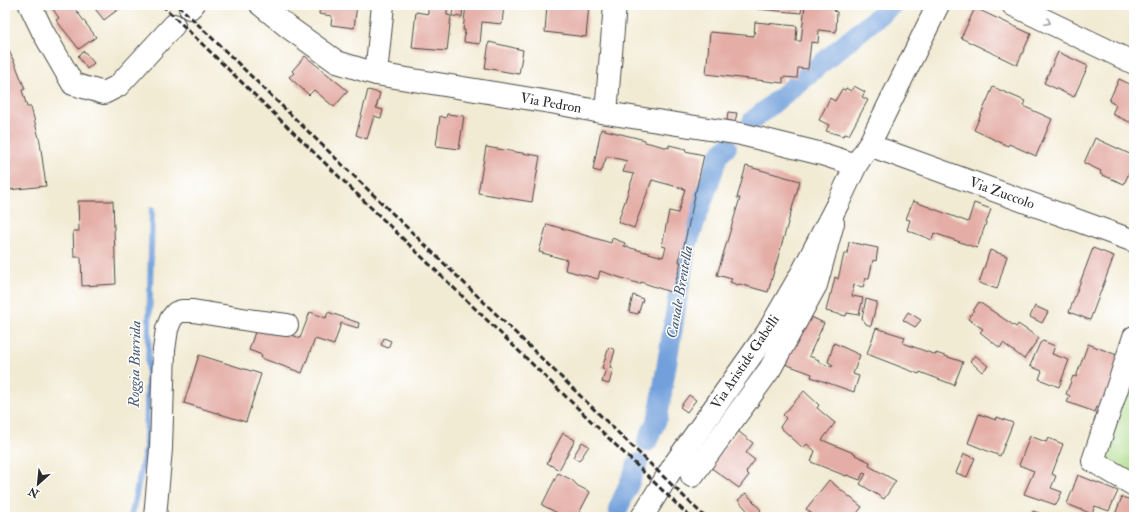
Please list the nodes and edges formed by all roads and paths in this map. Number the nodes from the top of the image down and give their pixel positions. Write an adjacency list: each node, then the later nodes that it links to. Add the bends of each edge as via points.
1 (30, 5): 7 (street, via 73,84 104,93 118,86)
2 (261, 5): 9 (street, Via Pedron, via 337,62)
3 (383, 5): 9 (street)
4 (615, 5): 10 (street)
5 (938, 5): 11 (street, Via Aristide Gabelli)
6 (1013, 5): 8 (street, one-way to 8)
7 (174, 25)
8 (1134, 63)
9 (376, 74): 10 (street, Via Pedron)
10 (606, 113): 12 (street, Via Pedron, via 741,134)
11 (869, 145): 12 (street, Via Aristide Gabelli); 14 (street, Via Zuccolo)
12 (856, 165): 13 (street, Via Aristide Gabelli)
13 (839, 201): 17 (street, Via Aristide Gabelli, via 816,285 770,369); 20 (street, Via Aristide Gabelli, via 767,333 676,462)
14 (1134, 241)
15 (287, 325): 19 (street, via 193,311 176,313 171,319 164,350 161,449)
16 (1134, 337): 18 (street, via 1093,461)
17 (692, 476)
18 (1134, 485)
19 (155, 517)
20 (642, 517)

